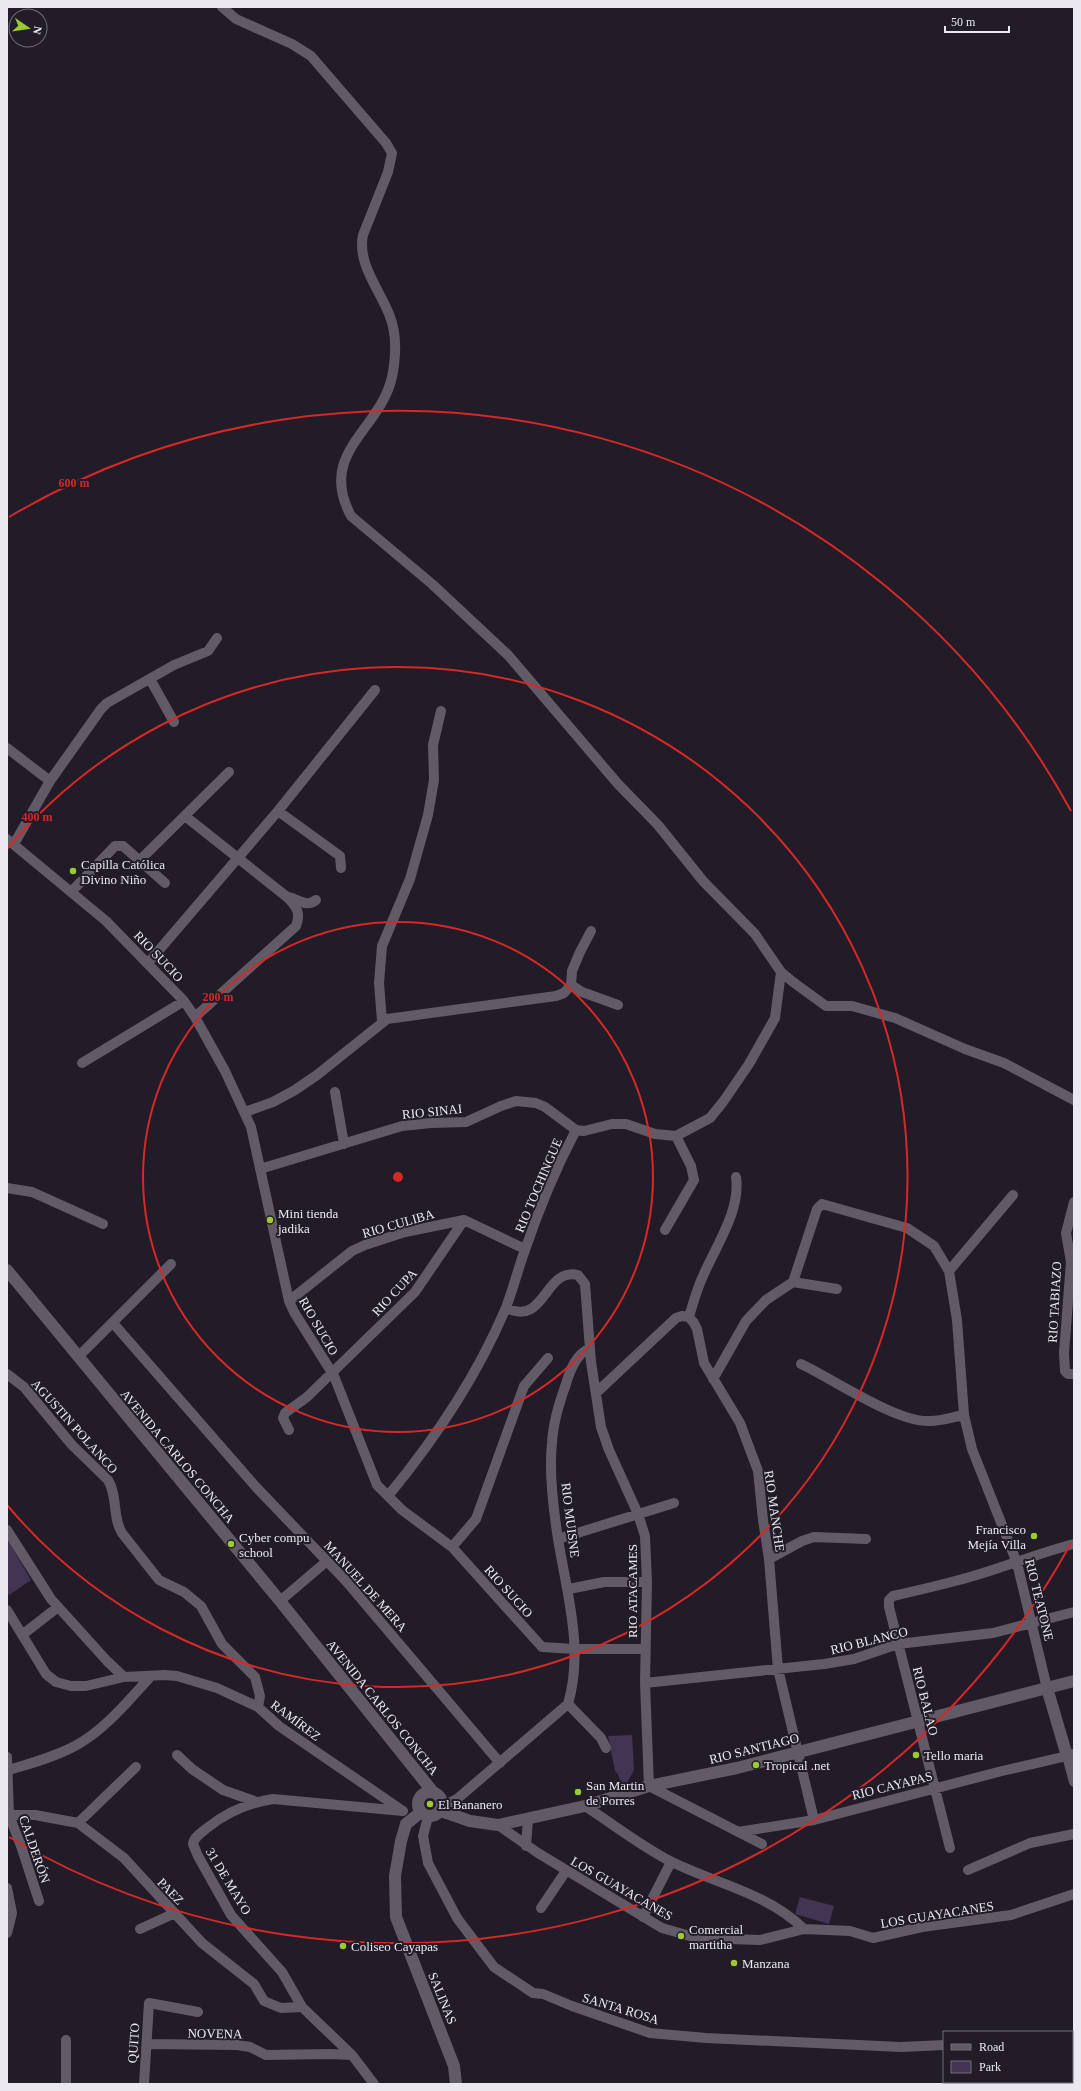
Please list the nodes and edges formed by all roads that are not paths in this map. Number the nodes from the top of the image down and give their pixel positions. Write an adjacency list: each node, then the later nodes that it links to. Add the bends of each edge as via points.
1 (222, 7): 22 (street, via 236,19 292,44 311,56 392,153 388,172 363,235 361,248 390,315 394,328 395,354 392,376 385,397 347,455 341,471 344,502 352,516 432,584 508,655 618,784 658,825 703,881 755,934)
2 (217, 638): 3 (street, via 208,651 174,665)
3 (150, 679): 6 (street); 9 (street, via 107,703 100,710)
4 (375, 690): 10 (street)
5 (441, 711): 27 (street, via 433,745 434,780 428,815 410,879 382,946 379,983)
6 (174, 722)
7 (7, 748): 9 (street)
8 (229, 772): 11 (street)
9 (50, 781): 12 (street)
10 (278, 811): 13 (street); 15 (street, via 340,856)
11 (185, 816): 13 (street); 14 (street)
12 (11, 841): 17 (street, RIO SUCIO)
13 (236, 858): 18 (street); 21 (street)
14 (139, 861): 16 (street); 17 (street, via 123,846 115,846)
15 (341, 868)
16 (165, 883)
17 (71, 892): 21 (street, RIO SUCIO, via 106,921)
18 (287, 897): 19 (street, via 306,904); 26 (street, via 298,910 296,926)
19 (316, 900)
20 (591, 931): 23 (street, via 583,943)
21 (148, 963): 24 (street, RIO SUCIO)
22 (781, 972): 30 (street, via 826,1006 852,1006 895,1018 1004,1063); 33 (street, RIO TOCHINGUE, via 775,1018 749,1064 710,1118)
23 (571, 985): 25 (street, via 582,992); 27 (street, via 564,993 556,996)
24 (184, 1001): 26 (street, RIO SUCIO); 28 (street)
25 (618, 1005)
26 (195, 1017): 31 (street, RIO SUCIO)
27 (382, 1021): 31 (street, via 295,1090 273,1102)
28 (82, 1062)
29 (335, 1092): 34 (street)
30 (1074, 1100)
31 (245, 1112): 35 (street, RIO SUCIO)
32 (576, 1130): 33 (street, RIO TOCHINGUE, via 626,1124 655,1134); 34 (street, RIO SINAI, via 536,1103 516,1101 466,1122 402,1126); 43 (street, RIO TOCHINGUE)
33 (676, 1136): 42 (street, via 691,1166 694,1180)
34 (344, 1144): 35 (street, RIO SINAI)
35 (260, 1169): 49 (street, RIO SUCIO)
36 (736, 1177): 51 (street, via 736,1198 731,1215 702,1278)
37 (7, 1188): 41 (street, via 32,1192)
38 (1013, 1195): 46 (street)
39 (1074, 1202): 59 (street, RIO TABIAZO, via 1066,1233 1070,1262 1064,1353 1065,1370 1068,1374)
40 (464, 1220): 43 (street); 49 (street, RIO CULIBA, via 405,1232 365,1245 339,1260); 57 (street, RIO CUPA, via 415,1292)
41 (103, 1224)
42 (665, 1230)
43 (525, 1249): 50 (street, RIO TOCHINGUE)
44 (171, 1264): 52 (street)
45 (7, 1270): 54 (street, AVENIDA CARLOS CONCHA)
46 (949, 1271): 47 (street, RIO TEATONE, via 934,1246 907,1228 822,1204 817,1209); 62 (street, RIO TEATONE, via 957,1320)
47 (793, 1282): 48 (street); 60 (street, via 766,1300 746,1321)
48 (837, 1289)
49 (289, 1301): 57 (street, RIO SUCIO)
50 (506, 1308): 53 (street, RIO ATACAMES, via 519,1313 528,1311 536,1306 562,1276 578,1275 587,1290); 64 (street, RIO TOCHINGUE, via 475,1371 438,1431)
51 (689, 1317): 60 (street, RIO MANCHE, via 697,1329 704,1363); 61 (street, via 682,1316 671,1322)
52 (113, 1323): 54 (street); 73 (street, MANUEL DE MERA, via 256,1487)
53 (590, 1348): 61 (street, RIO ATACAMES); 68 (street, RIO MUISNE, via 578,1357 567,1379 558,1407 552,1444)
54 (78, 1358): 77 (street, AVENIDA CARLOS CONCHA)
55 (548, 1358): 71 (street, via 524,1386 476,1519)
56 (801, 1364): 62 (street, via 883,1407 908,1417 930,1421)
57 (332, 1372): 63 (street, RIO CUPA, via 307,1397 285,1413 283,1418); 64 (street, RIO SUCIO, via 377,1485)
58 (7, 1374): 93 (street, AGUSTIN POLANCO, via 24,1387 72,1444 108,1480 112,1487 118,1526 122,1533 159,1580 184,1592 201,1606 222,1644 255,1677 260,1696)
59 (1074, 1374)
60 (713, 1379): 72 (street, RIO MANCHE, via 740,1423 758,1471)
61 (596, 1393): 66 (street, RIO ATACAMES, via 601,1427)
62 (964, 1415): 74 (street, RIO TEATONE, via 972,1449)
63 (289, 1430)
64 (388, 1496): 71 (street, RIO SUCIO, via 408,1515)
65 (674, 1503): 66 (street)
66 (638, 1514): 68 (street); 75 (street, RIO ATACAMES, via 645,1536)
67 (7, 1530): 78 (street)
68 (558, 1539): 76 (street, RIO MUISNE)
69 (866, 1539): 72 (street, via 814,1537)
70 (1074, 1544): 74 (street, via 1044,1552)
71 (452, 1547): 84 (street, RIO SUCIO, via 542,1647)
72 (769, 1559): 86 (street, RIO MANCHE)
73 (327, 1561): 77 (street); 100 (street, MANUEL DE MERA)
74 (1018, 1563): 81 (street, RIO TEATONE); 83 (street, RIO BALAO, via 958,1581 893,1596 889,1600 889,1608)
75 (647, 1582): 76 (street, via 604,1582); 85 (street, RIO ATACAMES)
76 (569, 1589): 84 (street, RIO MUISNE, via 574,1624)
77 (280, 1601): 106 (street, AVENIDA CARLOS CONCHA)
78 (58, 1607): 82 (street); 88 (street)
79 (7, 1610): 82 (street, RAMÍREZ)
80 (1074, 1612): 81 (street, RIO BLANCO)
81 (1032, 1624): 83 (street, RIO BLANCO, via 993,1633); 91 (street, RIO TEATONE)
82 (22, 1635): 88 (street, RAMÍREZ, via 46,1674 56,1682 86,1686)
83 (898, 1644): 86 (street, RIO BLANCO, via 854,1659); 94 (street, RIO BALAO)
84 (574, 1649): 85 (street, RIO SUCIO); 92 (street, RIO MUISNE, via 574,1684)
85 (645, 1649): 90 (street, RIO ATACAMES)
86 (778, 1669): 90 (street, RIO BLANCO); 96 (street, RIO MANCHE)
87 (151, 1676): 88 (street, RAMÍREZ); 93 (street, RAMÍREZ, via 178,1676 217,1688); 102 (street, via 105,1724 76,1745 45,1760)
88 (124, 1677)
89 (1074, 1681): 91 (street, RIO SANTIAGO)
90 (645, 1683): 104 (street, RIO ATACAMES)
91 (1047, 1688): 94 (street, RIO SANTIAGO); 98 (street, RIO TEATONE)
92 (568, 1704): 95 (street, via 601,1738); 100 (street)
93 (258, 1707): 110 (street, RAMÍREZ, via 279,1726)
94 (918, 1721): 96 (street, RIO SANTIAGO); 105 (street, RIO BALAO)
95 (606, 1748)
96 (798, 1752): 104 (street, RIO SANTIAGO, via 737,1768); 113 (street, RIO MANCHE)
97 (177, 1755): 107 (street, via 192,1769 223,1790)
98 (1070, 1756): 103 (street, RIO TEATONE); 105 (street, RIO CAYAPAS)
99 (7, 1757): 102 (street, CALDERÓN)
100 (500, 1763): 109 (street)
101 (136, 1767): 114 (street)
102 (9, 1770): 111 (street, CALDERÓN)
103 (1074, 1781)
104 (649, 1786): 108 (street, RIO SANTIAGO); 116 (street)
105 (935, 1789): 113 (street, RIO CAYAPAS); 120 (street, RIO BALAO)
106 (433, 1792): 109 (street, via 440,1796); 110 (street, via 426,1792 420,1797)
107 (257, 1802): 110 (street, 31 DE MAYO, via 273,1799); 133 (street, 31 DE MAYO, via 222,1816 195,1838 193,1844 231,1915 282,1972)
108 (584, 1806): 112 (street, RIO SANTIAGO); 121 (street)
109 (442, 1809): 110 (street, via 432,1816); 115 (street, RIO SANTIAGO, via 470,1821)
110 (416, 1814): 137 (street, SANTA ROSA, via 423,1831 428,1863 456,1918 494,1967 534,1993 656,2034 901,2047); 142 (street, SALINAS, via 404,1829 395,1876 396,1917 454,2066)
111 (9, 1815): 114 (street, PAEZ, via 35,1815); 126 (street, CALDERÓN)
112 (528, 1819): 115 (street, RIO SANTIAGO); 119 (street)
113 (814, 1820): 116 (street, RIO CAYAPAS)
114 (78, 1823): 128 (street, PAEZ, via 124,1858)
115 (498, 1825): 119 (street, LOS GUAYACANES)
116 (738, 1832): 118 (street)
117 (1074, 1834): 122 (street, via 1030,1843)
118 (762, 1844)
119 (526, 1846): 123 (street, LOS GUAYACANES)
120 (950, 1848)
121 (672, 1862): 129 (street); 131 (street, via 772,1903 790,1915)
122 (968, 1870)
123 (566, 1871): 127 (street); 129 (street, LOS GUAYACANES)
124 (7, 1888): 132 (street, via 12,1913)
125 (1074, 1894): 131 (street, LOS GUAYACANES, via 1011,1915 922,1927 873,1938 850,1931)
126 (39, 1901)
127 (541, 1908)
128 (175, 1913): 130 (street); 133 (street, PAEZ, via 202,1943 254,1984 264,2000 281,2008)
129 (644, 1917): 131 (street, LOS GUAYACANES, via 662,1928 696,1938 760,1940)
130 (140, 1929)
131 (804, 1930)
132 (7, 1933)
133 (302, 2007): 138 (street, 31 DE MAYO)
134 (198, 2012): 136 (street, QUITO, via 149,2003)
135 (66, 2040): 139 (street)
136 (146, 2044): 138 (street, NOVENA, via 237,2045 250,2047 266,2055 281,2056); 140 (street, QUITO)
137 (943, 2045)
138 (352, 2055): 141 (street, 31 DE MAYO)
139 (66, 2084)
140 (144, 2084)
141 (374, 2084)
142 (456, 2084)

